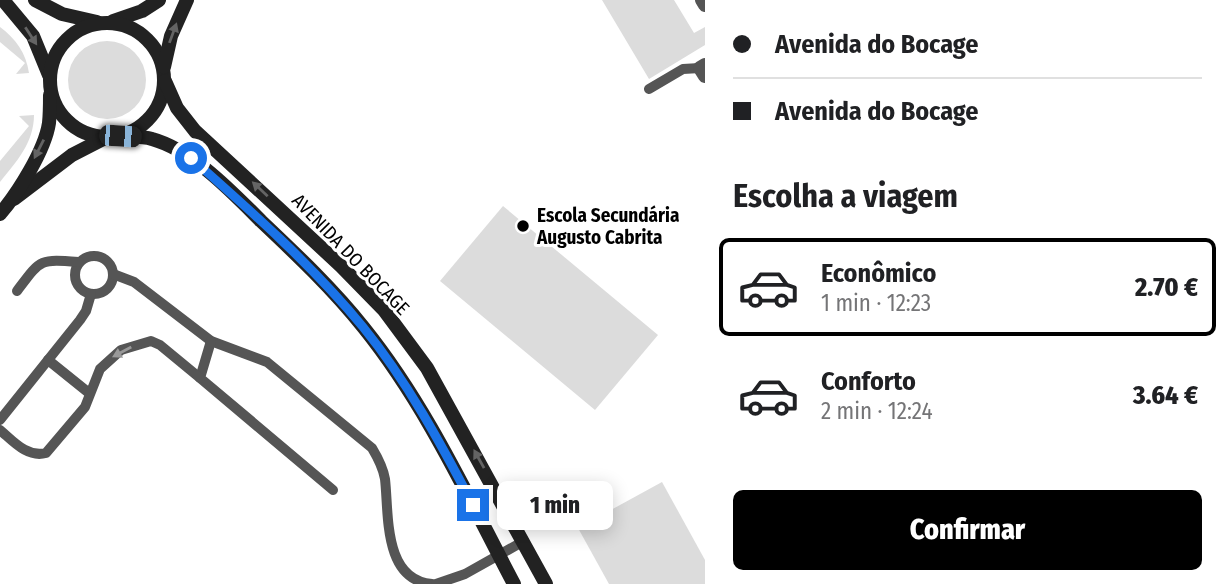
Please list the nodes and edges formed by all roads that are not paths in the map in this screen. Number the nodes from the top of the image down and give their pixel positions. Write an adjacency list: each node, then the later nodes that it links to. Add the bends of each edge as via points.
1 (3, 0): 10 (main road, one-way to 10, via 33,36)
2 (35, 0): 7 (main road, via 62,14)
3 (159, 0): 7 (main road, via 142,11)
4 (187, 0): 9 (main road, one-way to 4, via 171,36)
5 (702, 0): 6 (street)
6 (705, 5)
7 (104, 22): 9 (main road, via 145,36 160,56); 10 (main road, via 74,32 64,41 52,64)
8 (704, 70): 11 (lane, via 683,69)
9 (164, 74): 12 (main road, via 159,105 152,116 132,132); 26 (main road, AVENIDA DO BOCAGE, one-way to 9, via 427,368 384,310 186,122)
10 (50, 84): 12 (main road, via 55,103 71,124 94,136); 13 (main road, one-way to 13, via 44,139)
11 (649, 89)
12 (113, 137): 13 (main road, via 72,155); 27 (main road, AVENIDA DO BOCAGE, via 149,138 191,158 320,278 365,329 407,388)
13 (10, 202): 14 (main road)
14 (0, 214)
15 (79, 262): 16 (lane, via 98,256 108,262); 17 (lane, via 41,262); 18 (lane, via 76,281)
16 (113, 274): 18 (lane, via 109,286); 19 (lane, via 134,282)
17 (17, 291)
18 (91, 294): 20 (lane, via 80,320)
19 (211, 341): 21 (lane); 28 (lane, via 267,362 372,448 385,478 387,519 396,557)
20 (48, 360): 22 (lane); 23 (lane)
21 (200, 378): 22 (lane, one-way to 22, via 160,345 141,342 109,359); 25 (lane)
22 (89, 393): 24 (lane, via 85,407 46,453 33,454)
23 (0, 420)
24 (0, 430)
25 (333, 490)
26 (524, 541): 27 (lane); 31 (main road, AVENIDA DO BOCAGE)
27 (499, 555): 29 (lane); 30 (main road, AVENIDA DO BOCAGE)
28 (418, 583): 29 (lane)
29 (434, 584)
30 (514, 584)
31 (546, 584)

